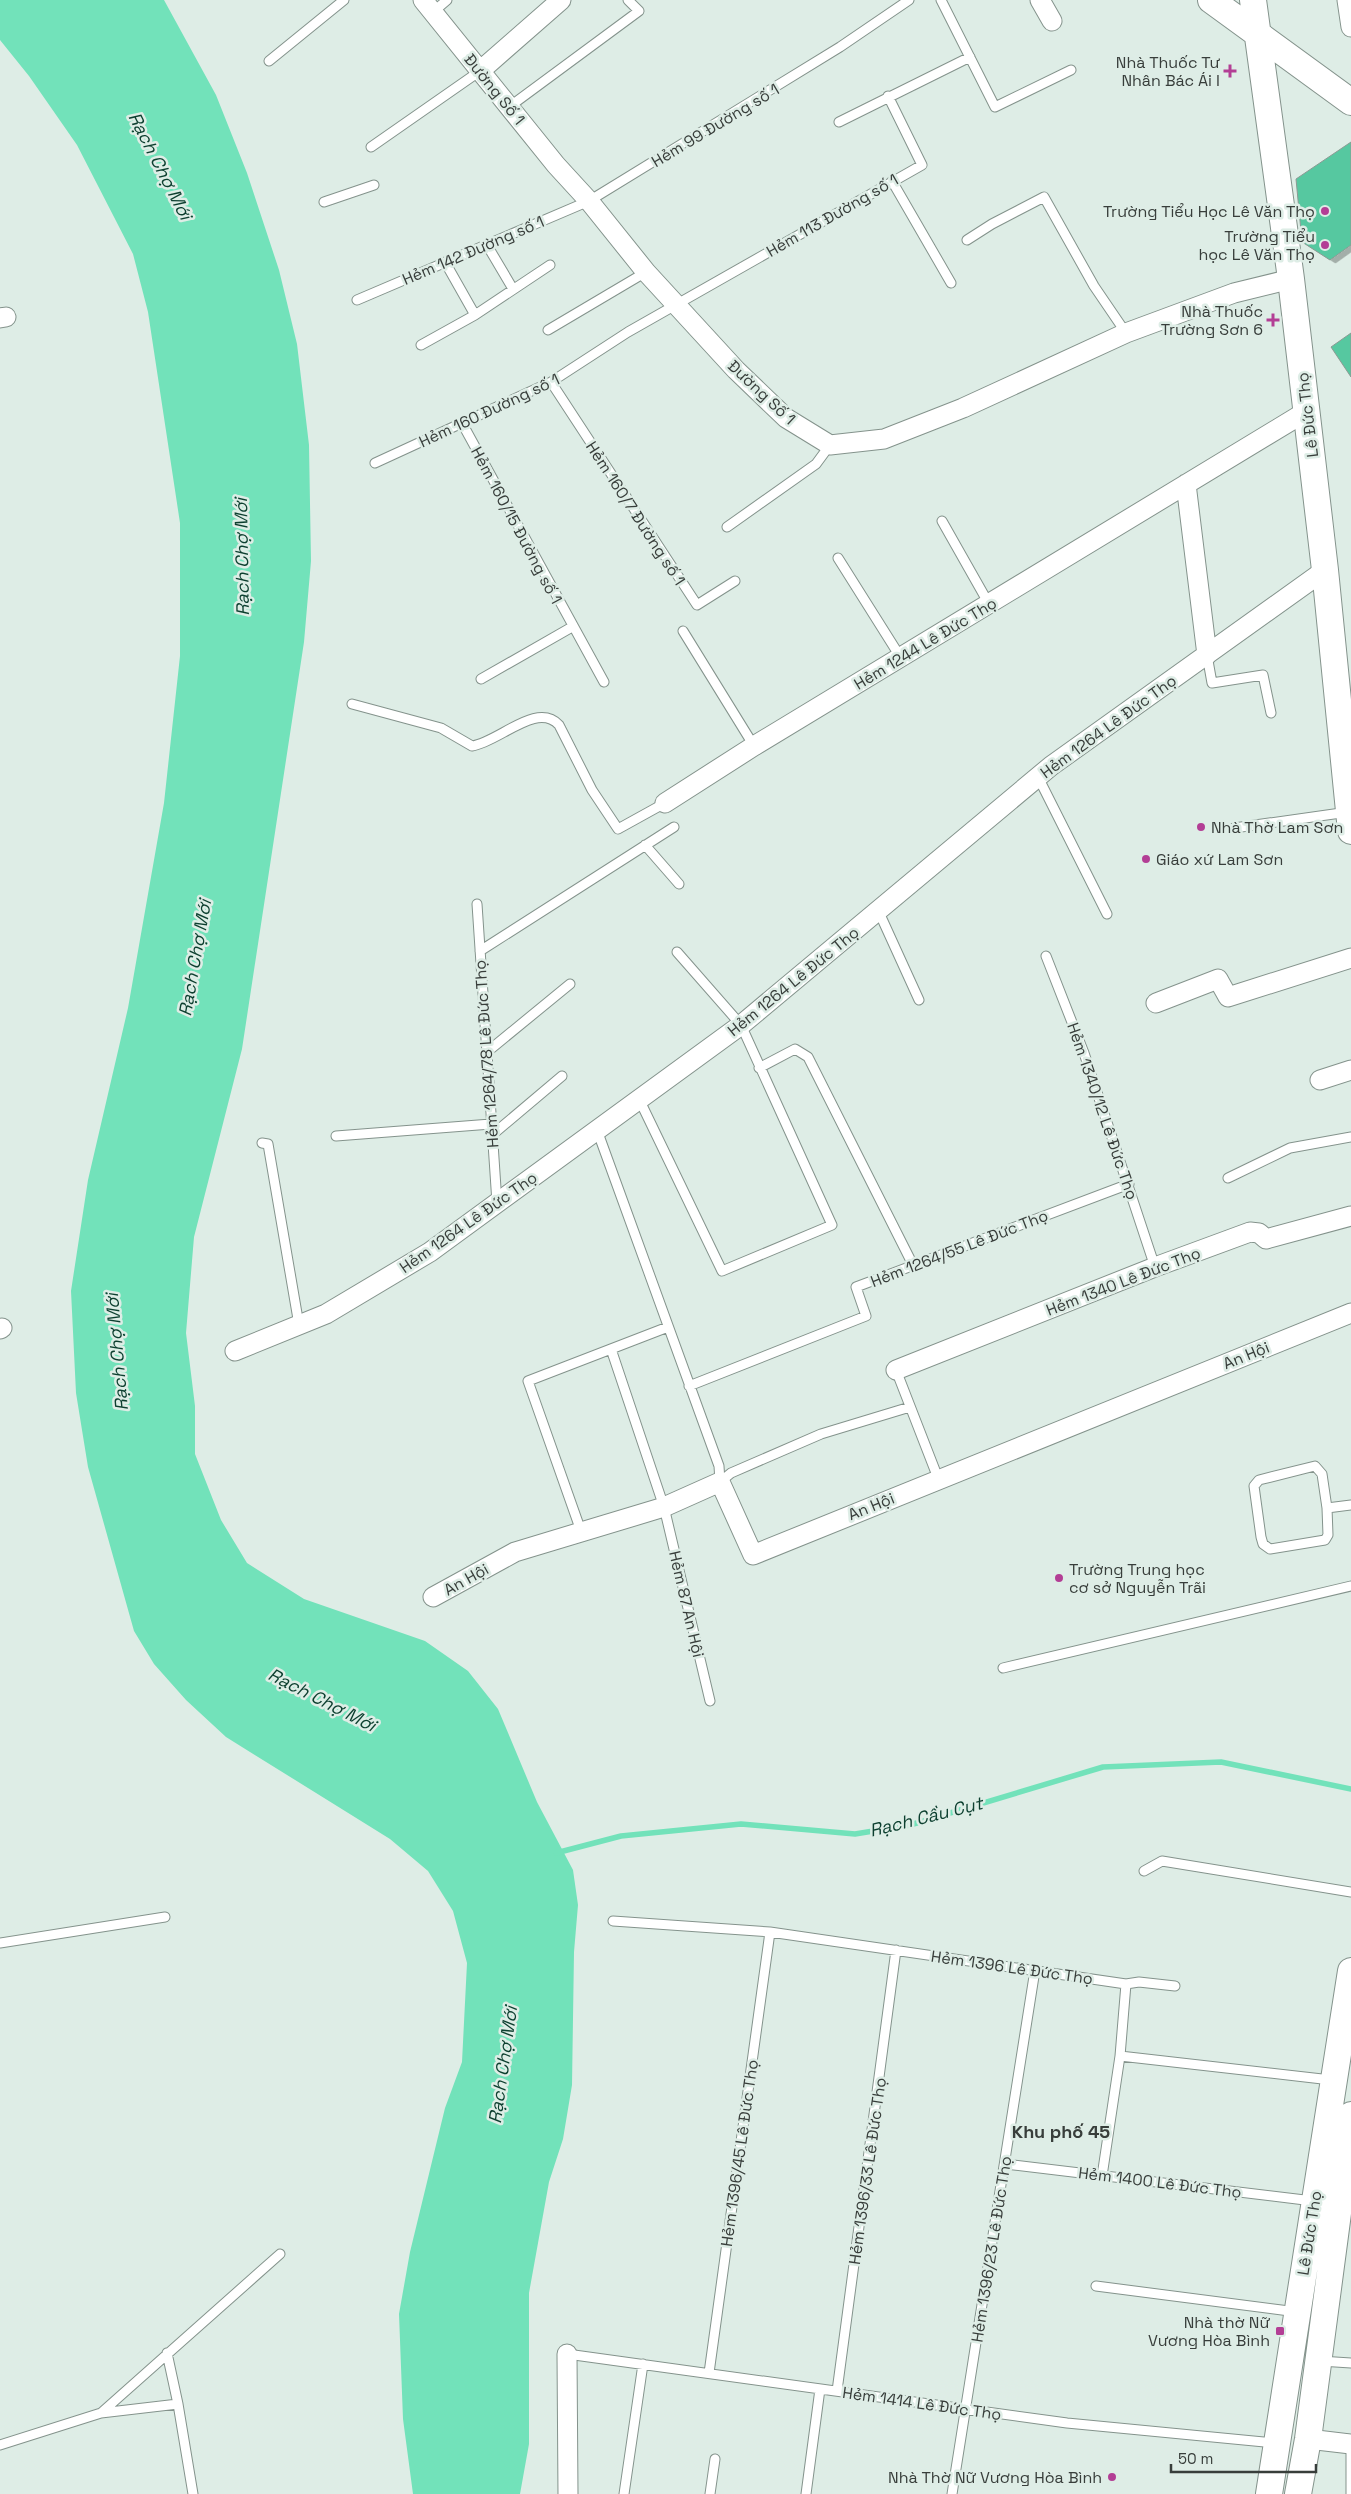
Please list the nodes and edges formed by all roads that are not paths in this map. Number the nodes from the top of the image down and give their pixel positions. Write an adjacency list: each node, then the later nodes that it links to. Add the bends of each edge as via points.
1 (344, 0): 15 (lane)
2 (561, 0): 17 (street)
3 (628, 0): 20 (lane, via 639,11)
4 (909, 0): 25 (lane, Hẻm 99 Đường số 1, via 840,47)
5 (941, 0): 14 (lane)
6 (1040, 0): 11 (street)
7 (1211, 0): 13 (main road)
8 (1254, 0): 13 (main road, Lê Đức Thọ)
9 (1348, 0): 12 (street)
10 (434, 4): 17 (street, Đường Số 1)
11 (1052, 21)
12 (1351, 27)
13 (1257, 34): 19 (main road); 32 (main road, Lê Đức Thọ)
14 (970, 57): 16 (lane, via 995,107); 18 (lane)
15 (269, 61)
16 (1071, 70)
17 (480, 71): 20 (street, Đường Số 1); 22 (lane)
18 (888, 96): 21 (lane); 23 (lane, Hẻm 113 Đường số 1, via 922,165)
19 (1351, 102)
20 (509, 107): 25 (street, Đường Số 1)
21 (839, 122)
22 (371, 148)
23 (892, 180): 33 (lane); 36 (lane, Hẻm 113 Đường số 1)
24 (374, 185): 26 (lane)
25 (589, 201): 28 (lane, Hẻm 142 Đường số 1); 31 (street, Đường Số 1)
26 (324, 202)
27 (967, 240): 39 (lane, via 1044,198 1094,286)
28 (487, 245): 29 (lane, Hẻm 142 Đường số 1); 34 (lane)
29 (444, 262): 35 (lane, Hẻm 142 Đường số 1); 37 (lane)
30 (550, 265): 34 (lane)
31 (646, 272): 36 (street, Đường Số 1); 38 (lane)
32 (1291, 278): 39 (street, via 1234,292); 42 (main road, Lê Đức Thọ)
33 (951, 283)
34 (513, 289): 37 (lane)
35 (357, 300)
36 (677, 305): 41 (lane, Hẻm 160 Đường số 1, via 628,332); 44 (street, Đường Số 1, via 736,370 786,418)
37 (475, 315): 40 (lane)
38 (548, 330)
39 (1126, 333): 44 (street, via 963,408 884,439)
40 (421, 345)
41 (551, 382): 43 (lane, Hẻm 160 Đường số 1); 51 (lane, Hẻm 160/7 Đường số 1, via 696,605)
42 (1307, 411): 46 (street, Hẻm 1244 Lê Đức Thọ); 50 (main road, Lê Đức Thọ)
43 (462, 423): 45 (lane, Hẻm 160 Đường số 1); 53 (lane, Hẻm 160/15 Đường số 1)
44 (830, 445): 48 (lane, via 816,464)
45 (375, 463)
46 (1186, 484): 52 (street, Hẻm 1244 Lê Đức Thọ); 55 (street)
47 (942, 521): 52 (lane)
48 (727, 527)
49 (838, 558): 56 (lane)
50 (1325, 570): 55 (street, Hẻm 1264 Lê Đức Thọ); 64 (main road, Lê Đức Thọ)
51 (735, 581)
52 (988, 604): 56 (street, Hẻm 1244 Lê Đức Thọ)
53 (572, 627): 57 (lane); 58 (lane, Hẻm 160/15 Đường số 1)
54 (683, 631): 61 (lane)
55 (1206, 655): 60 (lane, via 1212,683 1263,675); 62 (street, Hẻm 1264 Lê Đức Thọ)
56 (901, 658): 61 (street, Hẻm 1244 Lê Đức Thọ)
57 (481, 679)
58 (604, 682)
59 (352, 704): 63 (lane, via 441,728 472,746 492,740 534,718 550,717 559,724 592,790 618,829)
60 (1271, 713)
61 (754, 746): 63 (street, Hẻm 1244 Lê Đức Thọ)
62 (1038, 777): 70 (street, Hẻm 1264 Lê Đức Thọ); 71 (lane)
63 (665, 803)
64 (1350, 818): 66 (lane)
65 (674, 826): 67 (lane)
66 (1234, 828)
67 (645, 845): 68 (lane); 72 (lane)
68 (679, 884)
69 (476, 904): 72 (lane, Hẻm 1264/78 Lê Đức Thọ)
70 (878, 910): 77 (lane); 79 (street, Hẻm 1264 Lê Đức Thọ)
71 (1107, 914)
72 (480, 951): 80 (lane, Hẻm 1264/78 Lê Đức Thọ)
73 (677, 952): 79 (lane)
74 (1046, 956): 93 (lane, Hẻm 1340/12 Lê Đức Thọ, via 1084,1053)
75 (1351, 958): 78 (street, via 1228,997 1218,979)
76 (570, 984): 80 (lane)
77 (920, 1000)
78 (1156, 1003)
79 (741, 1025): 81 (lane); 85 (street, Hẻm 1264 Lê Đức Thọ)
80 (486, 1052): 86 (lane, Hẻm 1264/78 Lê Đức Thọ)
81 (759, 1068): 85 (lane, via 832,1225 722,1272); 96 (lane, via 795,1049 808,1058)
82 (1351, 1070): 84 (street)
83 (562, 1076): 88 (lane)
84 (1320, 1080)
85 (639, 1099): 87 (street, Hẻm 1264 Lê Đức Thọ)
86 (491, 1124): 88 (lane, Hẻm 1264/78 Lê Đức Thọ); 89 (lane)
87 (597, 1130): 94 (street, Hẻm 1264 Lê Đức Thọ); 100 (lane)
88 (492, 1135): 94 (lane, Hẻm 1264/78 Lê Đức Thọ)
89 (336, 1136)
90 (1351, 1138): 92 (lane, via 1290,1148)
91 (262, 1142): 99 (lane, via 268,1144)
92 (1228, 1178)
93 (1129, 1184): 96 (lane, Hẻm 1264/55 Lê Đức Thọ); 97 (lane, Hẻm 1340/12 Lê Đức Thọ)
94 (496, 1204): 99 (street, Hẻm 1264 Lê Đức Thọ, via 430,1252 326,1314)
95 (1351, 1216): 97 (street, Hẻm 1340 Lê Đức Thọ, via 1266,1240 1259,1233 1250,1232)
96 (913, 1265): 104 (lane, Hẻm 1264/55 Lê Đức Thọ, via 856,1287 866,1316)
97 (1154, 1267): 103 (street, Hẻm 1340 Lê Đức Thọ)
98 (1351, 1313): 106 (street, An Hội)
99 (299, 1325): 102 (street, Hẻm 1264 Lê Đức Thọ)
100 (668, 1327): 101 (lane); 104 (lane)
101 (611, 1349): 109 (lane); 111 (lane, via 528,1381)
102 (235, 1351)
103 (896, 1370): 105 (lane)
104 (689, 1386): 107 (lane, via 719,1466)
105 (910, 1407): 106 (lane); 107 (lane, via 821,1434 731,1474)
106 (938, 1478): 107 (street, An Hội, via 754,1555)
107 (720, 1482): 109 (street, An Hội)
108 (1351, 1505): 110 (lane)
109 (664, 1507): 111 (street, An Hội); 115 (lane, Hẻm 87 An Hội)
110 (1326, 1508): 110 (lane, via 1328,1535 1325,1540 1270,1549 1263,1544 1261,1537 1254,1486 1259,1480 1315,1466 1322,1474)
111 (582, 1531): 113 (street, An Hội, via 516,1552)
112 (1351, 1586): 114 (lane)
113 (432, 1598)
114 (1003, 1668)
115 (710, 1701)
116 (1144, 1871): 117 (lane, via 1162,1861)
117 (1351, 1892)
118 (165, 1917): 121 (lane)
119 (613, 1921): 120 (lane, Hẻm 1396 Lê Đức Thọ)
120 (770, 1932): 122 (lane, Hẻm 1396 Lê Đức Thọ); 141 (lane, Hẻm 1396/45 Lê Đức Thọ)
121 (0, 1943)
122 (896, 1950): 123 (lane, Hẻm 1396 Lê Đức Thọ); 143 (lane, Hẻm 1396/33 Lê Đức Thọ)
123 (1035, 1970): 125 (lane, Hẻm 1396 Lê Đức Thọ); 130 (lane, Hẻm 1396/23 Lê Đức Thọ)
124 (1351, 1971): 128 (main road, Lê Đức Thọ)
125 (1126, 1984): 126 (lane, Hẻm 1396 Lê Đức Thọ, via 1139,1982); 127 (lane)
126 (1175, 1986)
127 (1120, 2056): 128 (lane); 131 (lane)
128 (1333, 2081): 132 (main road, Lê Đức Thọ)
129 (1350, 2122): 138 (main road, Lê Đức Thọ)
130 (1005, 2164): 131 (lane, Hẻm 1400 Lê Đức Thọ); 145 (lane, Hẻm 1396/23 Lê Đức Thọ)
131 (1102, 2176): 132 (lane, Hẻm 1400 Lê Đức Thọ)
132 (1314, 2201): 135 (main road, Lê Đức Thọ)
133 (280, 2254): 136 (lane)
134 (1096, 2286): 135 (lane)
135 (1298, 2312): 148 (main road, Lê Đức Thọ)
136 (167, 2354): 144 (lane); 146 (lane)
137 (567, 2354): 140 (lane, Hẻm 1414 Lê Đức Thọ); 153 (street)
138 (1318, 2361): 139 (lane); 147 (main road, Lê Đức Thọ)
139 (1351, 2363)
140 (643, 2364): 141 (lane, Hẻm 1414 Lê Đức Thọ); 154 (lane)
141 (709, 2373): 142 (lane, Hẻm 1414 Lê Đức Thọ)
142 (820, 2389): 143 (lane, Hẻm 1414 Lê Đức Thọ); 156 (lane)
143 (837, 2391): 145 (lane, Hẻm 1414 Lê Đức Thọ)
144 (178, 2404): 146 (lane); 152 (lane)
145 (965, 2409): 148 (lane, Hẻm 1414 Lê Đức Thọ, via 1067,2423); 157 (lane, Hẻm 1396/23 Lê Đức Thọ)
146 (101, 2413): 150 (lane)
147 (1308, 2439): 148 (main road); 149 (street); 159 (main road, Lê Đức Thọ)
148 (1278, 2444): 158 (main road, Lê Đức Thọ)
149 (1351, 2444): 160 (lane)
150 (0, 2445)
151 (715, 2459): 155 (lane)
152 (193, 2494)
153 (568, 2494)
154 (624, 2494)
155 (710, 2494)
156 (806, 2494)
157 (952, 2494)
158 (1269, 2494)
159 (1298, 2494)
160 (1350, 2494)

